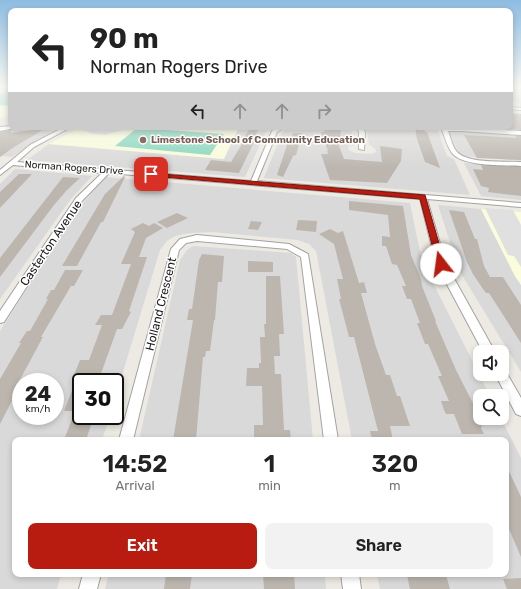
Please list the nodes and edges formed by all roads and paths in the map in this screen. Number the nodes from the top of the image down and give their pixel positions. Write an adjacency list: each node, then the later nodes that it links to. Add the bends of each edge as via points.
1 (62, 130): 8 (street, via 32,146)
2 (277, 130): 12 (street)
3 (361, 130): 7 (street)
4 (445, 130): 9 (street, via 458,157)
5 (476, 130): 6 (street)
6 (521, 133)
7 (362, 149)
8 (10, 163): 10 (street, Norman Rogers Drive); 11 (street)
9 (521, 164)
10 (107, 171): 12 (street, Norman Rogers Drive); 15 (street, Casterton Avenue, via 79,200)
11 (0, 172)
12 (253, 183): 13 (street, Norman Rogers Drive)
13 (423, 197): 14 (street, Norman Rogers Drive); 16 (street, via 441,264)
14 (521, 205)
15 (0, 319)
16 (485, 345)
17 (505, 381): 18 (street)
18 (521, 410)
19 (127, 437): 20 (street, Holland Crescent, via 175,249 183,241 197,238 289,247 305,256)
20 (331, 437)
21 (91, 577): 23 (street)
22 (350, 577): 24 (street)
23 (88, 589)
24 (352, 589)

